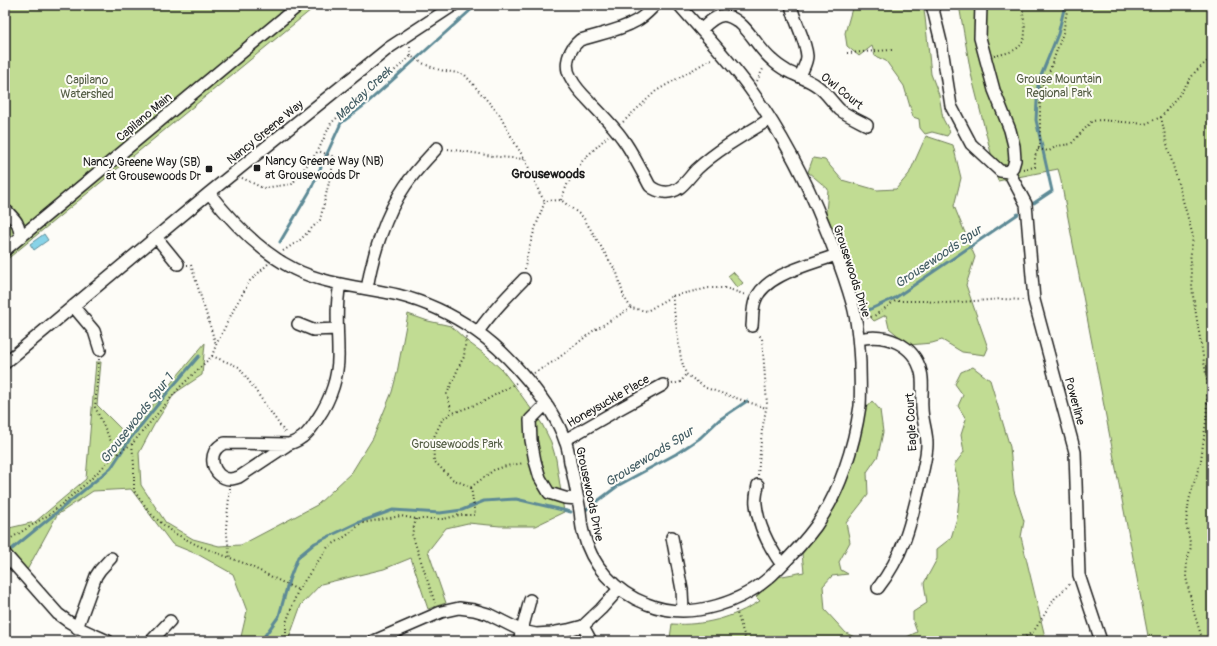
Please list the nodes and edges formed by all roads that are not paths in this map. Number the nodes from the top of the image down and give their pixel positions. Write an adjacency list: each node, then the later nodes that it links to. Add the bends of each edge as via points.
1 (300, 5): 16 (street, Capilano Main)
2 (454, 5): 14 (street, Nancy Greene Way, via 390,47)
3 (655, 5): 10 (street, via 638,21 580,40 571,50 568,60 570,77 616,129 651,186 662,192 676,191 708,160)
4 (679, 5): 8 (street, Grousewoods Drive)
5 (791, 5): 9 (street, via 807,56)
6 (932, 5): 13 (street, via 941,42 951,106 971,144 1000,171)
7 (980, 5): 13 (street, via 980,38 994,90 1014,146 1015,160)
8 (701, 30): 9 (street, Owl Court, via 714,18 726,15 742,25 769,58 786,71); 10 (street, Grousewoods Drive, via 752,91)
9 (800, 77): 11 (street, Owl Court, via 818,86 850,117)
10 (770, 119): 19 (street, Grousewoods Drive, via 812,196)
11 (867, 125)
12 (437, 148): 23 (street, via 406,185 388,215)
13 (1010, 170): 54 (street, Powerline, via 1026,204 1034,300 1075,452 1079,575)
14 (209, 193): 17 (street, Nancy Greene Way); 22 (street, Grousewoods Drive, via 240,228 275,257 295,269)
15 (8, 212): 16 (street)
16 (22, 236): 18 (street, Capilano Main)
17 (156, 237): 20 (street); 24 (street, Nancy Greene Way)
18 (5, 250)
19 (836, 255): 26 (street, via 788,272 768,284 756,299); 29 (street, Grousewoods Drive, via 854,308)
20 (178, 264)
21 (524, 279): 28 (street)
22 (340, 284): 23 (street, Grousewoods Drive); 27 (street)
23 (367, 289): 28 (street, Grousewoods Drive, via 429,305)
24 (73, 306): 30 (street, via 94,331); 31 (street, Nancy Greene Way)
25 (298, 324): 27 (street, via 313,330)
26 (752, 326)
27 (337, 329): 35 (street, via 336,380 330,395 315,423 304,436)
28 (478, 332): 33 (street, Grousewoods Drive, via 515,364)
29 (859, 339): 41 (street, Grousewoods Drive, via 860,403 843,471 814,528); 42 (street, Eagle Court, via 891,339 912,353 921,373 922,411 927,434 925,458 905,542)
30 (100, 350)
31 (5, 363)
32 (663, 385): 34 (street, Honeysuckle Place)
33 (546, 404): 34 (street, Grousewoods Drive); 37 (street, via 530,420 531,440 540,478 549,494)
34 (565, 440): 37 (street, Grousewoods Drive)
35 (291, 444): 35 (street, via 225,443 219,445 212,457 222,478 231,479 239,477)
36 (758, 484): 41 (street, via 756,503 760,523)
37 (578, 499): 43 (street, Grousewoods Drive, via 583,532 591,555 605,576)
38 (672, 537): 45 (street)
39 (5, 554): 48 (street, via 58,614)
40 (111, 558): 48 (street, via 96,576)
41 (782, 565): 45 (street, Grousewoods Drive, via 757,587 733,600 707,609)
42 (878, 588)
43 (619, 589): 45 (street, Grousewoods Drive, via 648,605 667,610); 47 (street)
44 (530, 600): 49 (street)
45 (683, 610)
46 (170, 621): 51 (street)
47 (582, 626): 49 (street, via 551,634); 53 (street)
48 (77, 628): 50 (street)
49 (520, 636): 52 (street, via 488,614 459,608 438,613)
50 (108, 641)
51 (151, 641)
52 (374, 641)
53 (591, 641)
54 (1101, 641)

